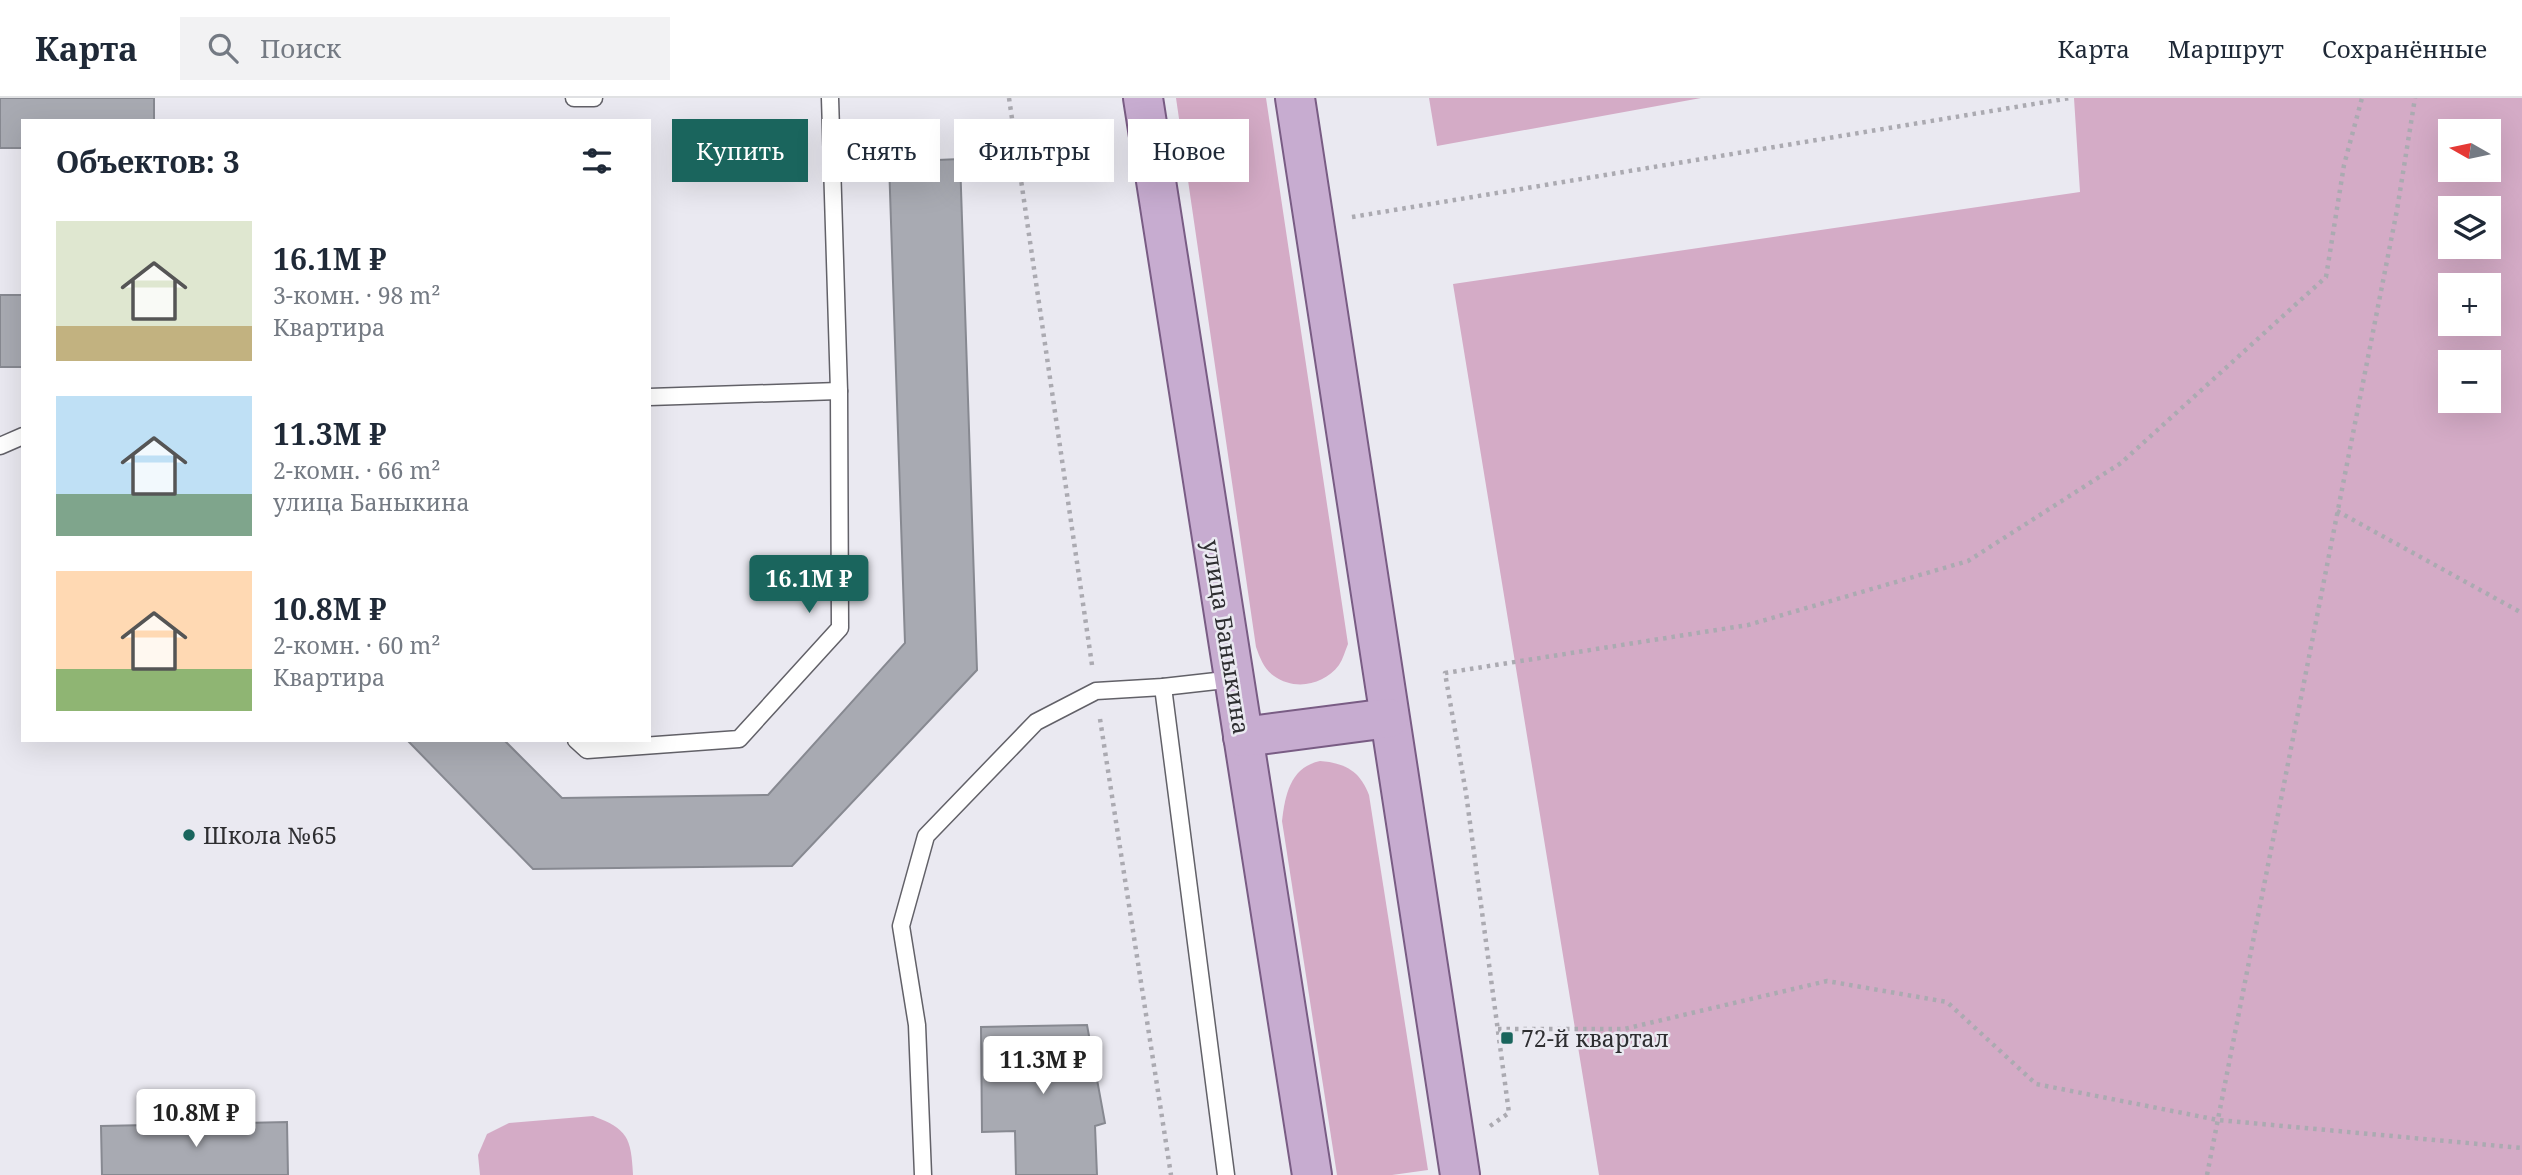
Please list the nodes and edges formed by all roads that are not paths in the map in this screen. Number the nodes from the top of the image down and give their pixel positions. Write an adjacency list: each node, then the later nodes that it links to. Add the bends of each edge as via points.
1 (574, 98): 2 (lane)
2 (594, 98)
3 (830, 98): 6 (lane)
4 (1143, 98): 10 (main road, улица Баныкина)
5 (1295, 98): 12 (main road)
6 (838, 391): 7 (lane); 14 (lane, via 840,628 739,739 587,750)
7 (651, 397)
8 (21, 437): 9 (lane)
9 (0, 446)
10 (1234, 679): 11 (lane); 13 (main road, улица Баныкина)
11 (1163, 687): 16 (lane, via 1096,691 1037,722 926,836 901,926 917,1025); 17 (lane)
12 (1389, 718): 13 (main road); 15 (main road)
13 (1243, 737): 18 (main road, улица Баныкина)
14 (578, 742)
15 (1458, 1162)
16 (923, 1175)
17 (1226, 1175)
18 (1312, 1175)

